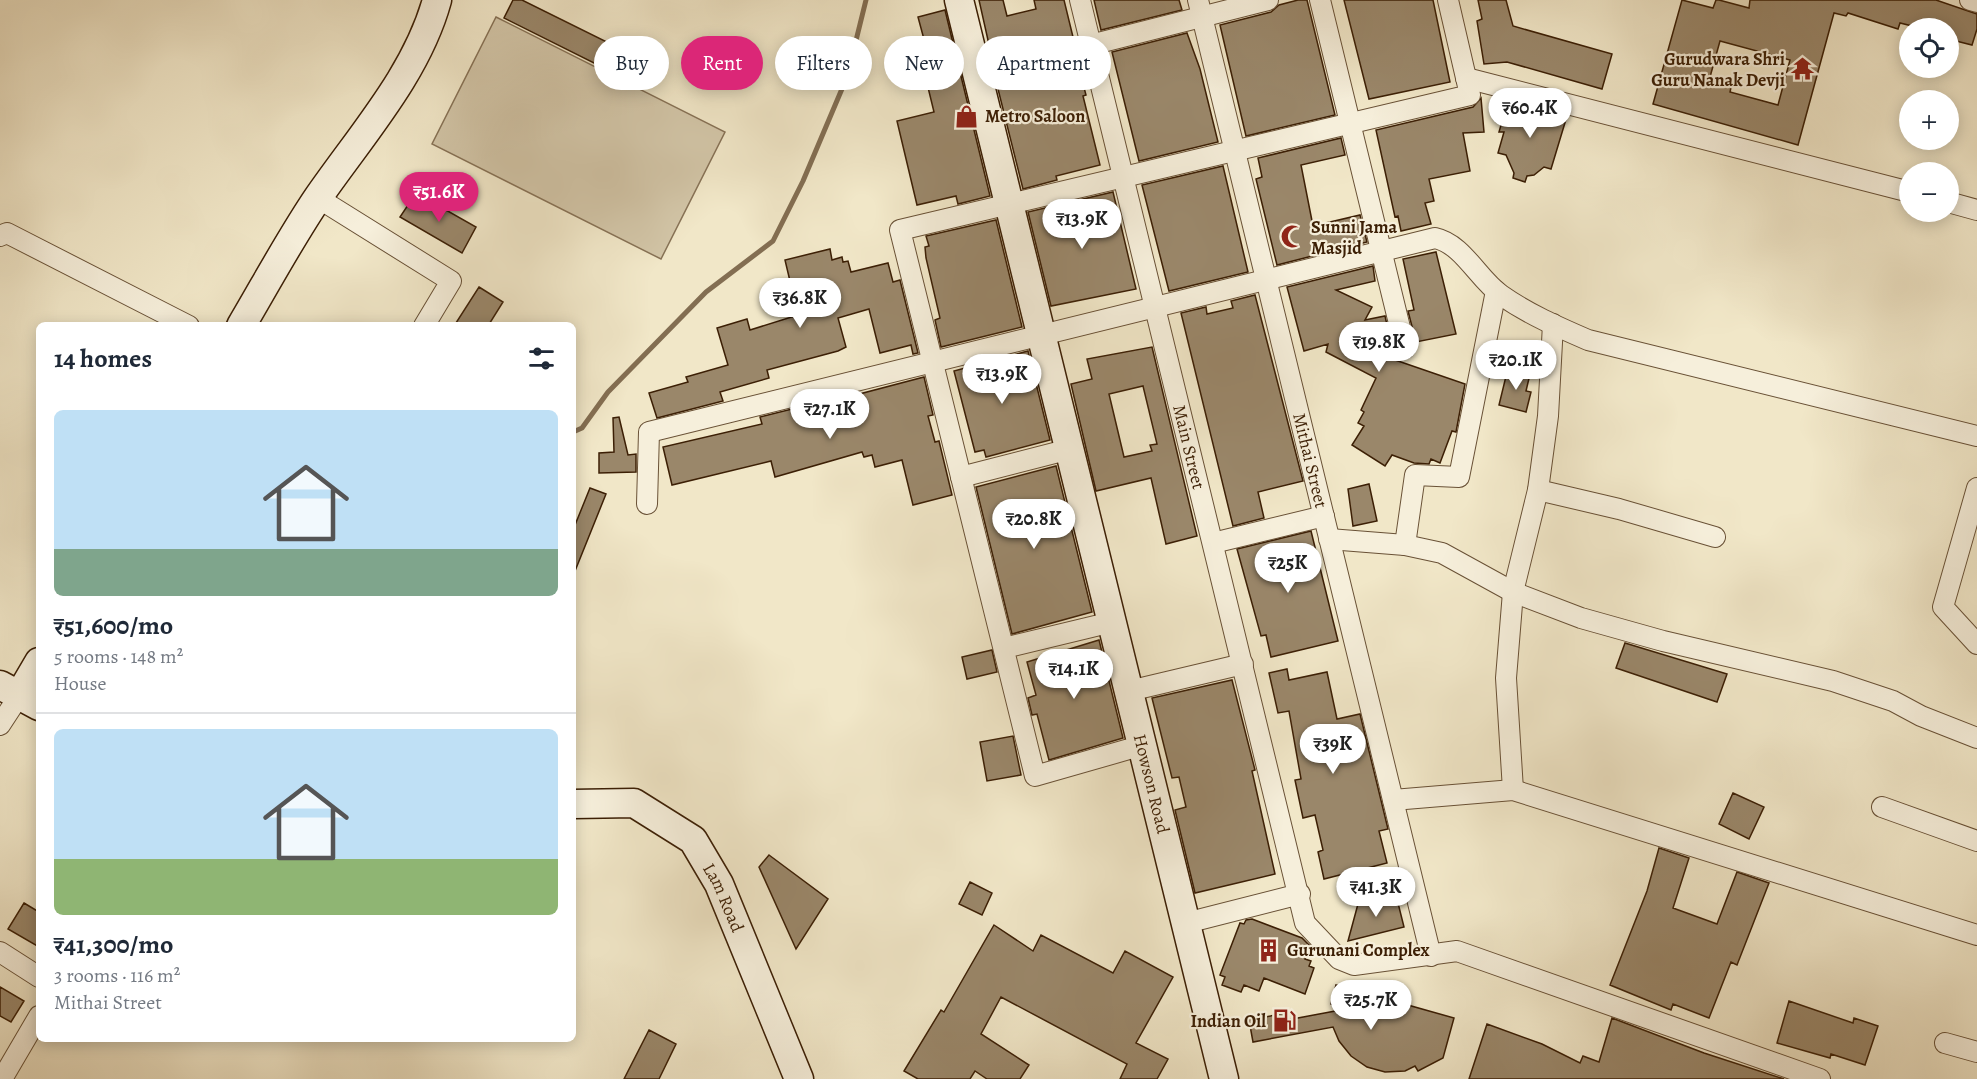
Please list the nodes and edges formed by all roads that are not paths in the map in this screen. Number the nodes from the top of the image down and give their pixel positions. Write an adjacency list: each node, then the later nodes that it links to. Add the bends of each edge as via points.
1 (438, 0): 20 (street, via 415,54 393,92)
2 (959, 0): 12 (street, Howson Road)
3 (1080, 0): 10 (street, Main Street)
4 (1268, 0): 9 (street)
5 (1320, 0): 16 (street)
6 (1448, 0): 13 (street)
7 (1970, 0): 8 (street)
8 (1977, 2)
9 (1200, 8): 11 (street); 17 (street, Mithai Street)
10 (1088, 36)
11 (1111, 38)
12 (976, 74)
13 (1466, 78): 16 (street, via 1470,94); 19 (street)
14 (980, 90): 21 (street, Howson Road)
15 (1102, 90): 18 (street, Main Street)
16 (1350, 123): 17 (street); 25 (street)
17 (1235, 150): 18 (street); 26 (street, Mithai Street)
18 (1124, 177): 21 (street); 28 (street, Main Street)
19 (1899, 189)
20 (318, 198): 30 (street); 31 (street, via 451,281)
21 (1010, 204): 33 (street, Howson Road); 35 (street, via 900,230)
22 (1959, 205): 23 (street)
23 (1977, 210)
24 (0, 236): 29 (street, via 7,233)
25 (1382, 253): 26 (street); 27 (street, via 1435,238 1445,241); 34 (street)
26 (1266, 280): 28 (street); 42 (street, Mithai Street)
27 (1496, 291): 32 (street, via 1536,318); 46 (street, via 1459,477 1414,475)
28 (1156, 308): 33 (street); 45 (street, Main Street)
29 (181, 322)
30 (243, 322)
31 (426, 322)
32 (1553, 324): 36 (street, via 1588,340); 40 (street, via 1548,416)
33 (1042, 335): 35 (street); 37 (street, Howson Road)
34 (1405, 348)
35 (933, 363): 38 (street); 41 (street, via 649,432)
36 (1977, 436)
37 (1070, 449): 38 (street); 48 (street, Howson Road)
38 (961, 477): 50 (street)
39 (1977, 488): 49 (street, via 1943,607)
40 (1538, 490): 43 (street); 47 (street)
41 (647, 504)
42 (1324, 516): 44 (street, Mithai Street); 45 (street)
43 (1714, 537)
44 (1329, 539): 46 (street); 59 (street, Mithai Street)
45 (1213, 543): 51 (street, Main Street)
46 (1405, 545): 47 (street, via 1442,553)
47 (1512, 592): 56 (street, via 1663,642 1843,685 1893,701); 58 (street, via 1506,678)
48 (1112, 621): 50 (street); 53 (street, Howson Road)
49 (1977, 644)
50 (1004, 648): 57 (street, via 1035,776)
51 (1244, 664): 53 (street); 63 (street, Main Street)
52 (36, 667): 54 (street)
53 (1129, 691): 57 (street, Howson Road)
54 (19, 696): 55 (street)
55 (0, 725)
56 (1977, 738)
57 (1143, 746): 64 (street, Howson Road)
58 (1513, 790): 59 (street); 65 (street)
59 (1393, 800): 67 (street, Mithai Street)
60 (576, 804): 73 (street, Lam Road, via 634,803 693,840 719,884)
61 (1882, 807): 62 (street)
62 (1977, 841)
63 (1300, 894): 64 (street); 67 (street, Main Street, via 1305,923 1339,959 1354,965)
64 (1186, 923): 74 (street, Howson Road)
65 (1977, 935)
66 (0, 952): 68 (street)
67 (1431, 956): 75 (street, Main Street, via 1457,951)
68 (36, 975)
69 (36, 1021): 72 (street)
70 (1945, 1043): 71 (street)
71 (1977, 1052)
72 (2, 1079)
73 (799, 1079)
74 (1224, 1079)
75 (1820, 1079)

